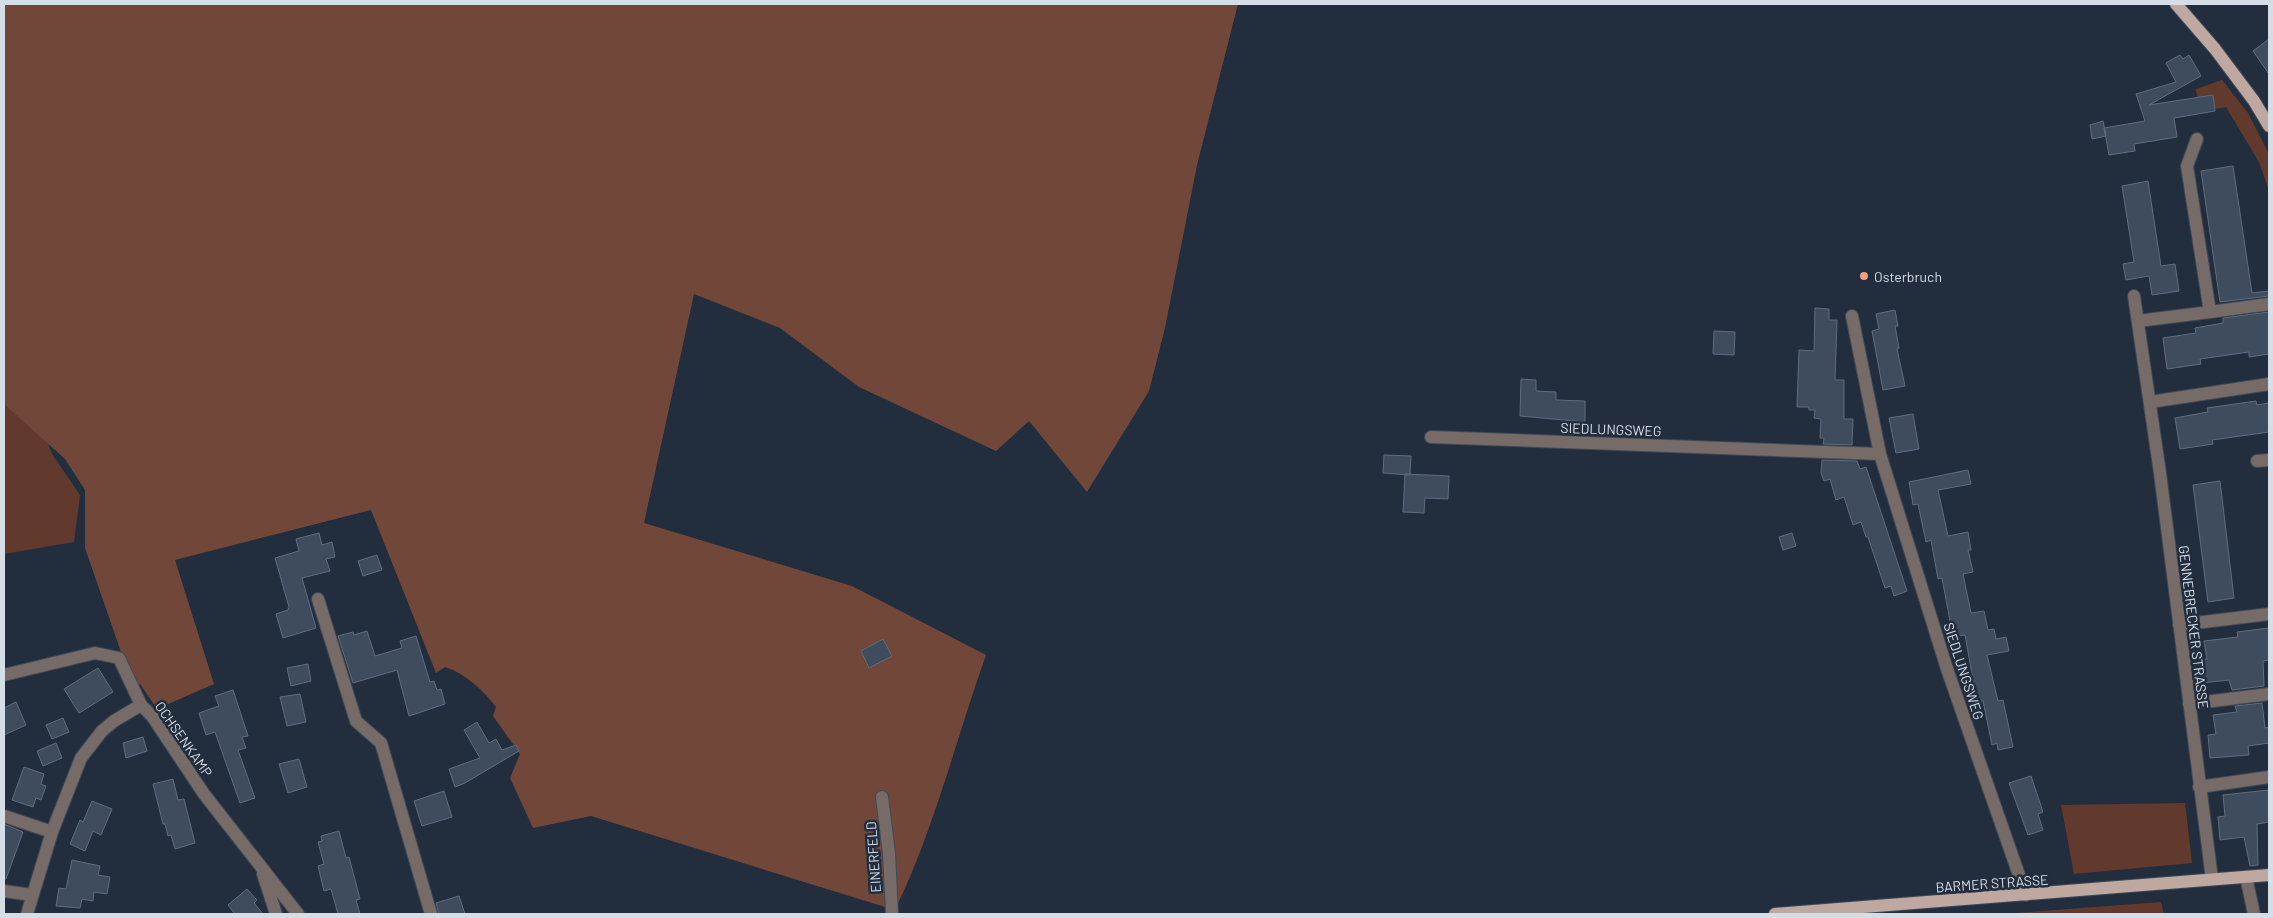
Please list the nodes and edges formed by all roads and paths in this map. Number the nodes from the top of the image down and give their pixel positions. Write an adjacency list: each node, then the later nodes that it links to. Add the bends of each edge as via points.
1 (2176, 4): 2 (main road, via 2215,49)
2 (2269, 126)
3 (2197, 139): 6 (street, via 2187,166)
4 (2134, 296): 8 (street, GENNEBRECKER STRASSE)
5 (2269, 304): 6 (street)
6 (2210, 312): 8 (street)
7 (1852, 316): 12 (street, SIEDLUNGSWEG)
8 (2138, 321): 10 (street, GENNEBRECKER STRASSE)
9 (2269, 384): 10 (street)
10 (2150, 402): 15 (street, GENNEBRECKER STRASSE)
11 (1431, 437): 12 (street, SIEDLUNGSWEG)
12 (1880, 454): 31 (street, SIEDLUNGSWEG, via 1946,669)
13 (318, 598): 35 (street, via 356,720 381,743)
14 (2269, 614): 15 (street)
15 (2179, 625): 18 (street, GENNEBRECKER STRASSE)
16 (4, 675): 19 (street, via 95,653 119,658)
17 (2269, 694): 18 (street)
18 (2189, 704): 21 (street, GENNEBRECKER STRASSE)
19 (141, 705): 24 (street, OCHSENKAMP, via 114,721 91,743 81,758); 25 (street, OCHSENKAMP)
20 (2269, 777): 21 (street)
21 (2199, 787): 28 (street, GENNEBRECKER STRASSE)
22 (882, 797): 36 (street, EINERFELD)
23 (4, 816): 24 (street)
24 (52, 832): 30 (street, OCHSENKAMP)
25 (261, 867): 33 (street); 34 (street, OCHSENKAMP)
26 (2269, 875): 27 (main road)
27 (2246, 877): 28 (main road); 38 (street)
28 (2212, 879): 31 (main road, BARMER STRASSE)
29 (4, 891): 30 (street)
30 (32, 895): 32 (street, OCHSENKAMP)
31 (2026, 895): 37 (main road, BARMER STRASSE)
32 (27, 914)
33 (276, 914)
34 (298, 914)
35 (431, 914)
36 (892, 914)
37 (1775, 914)
38 (2254, 914)

